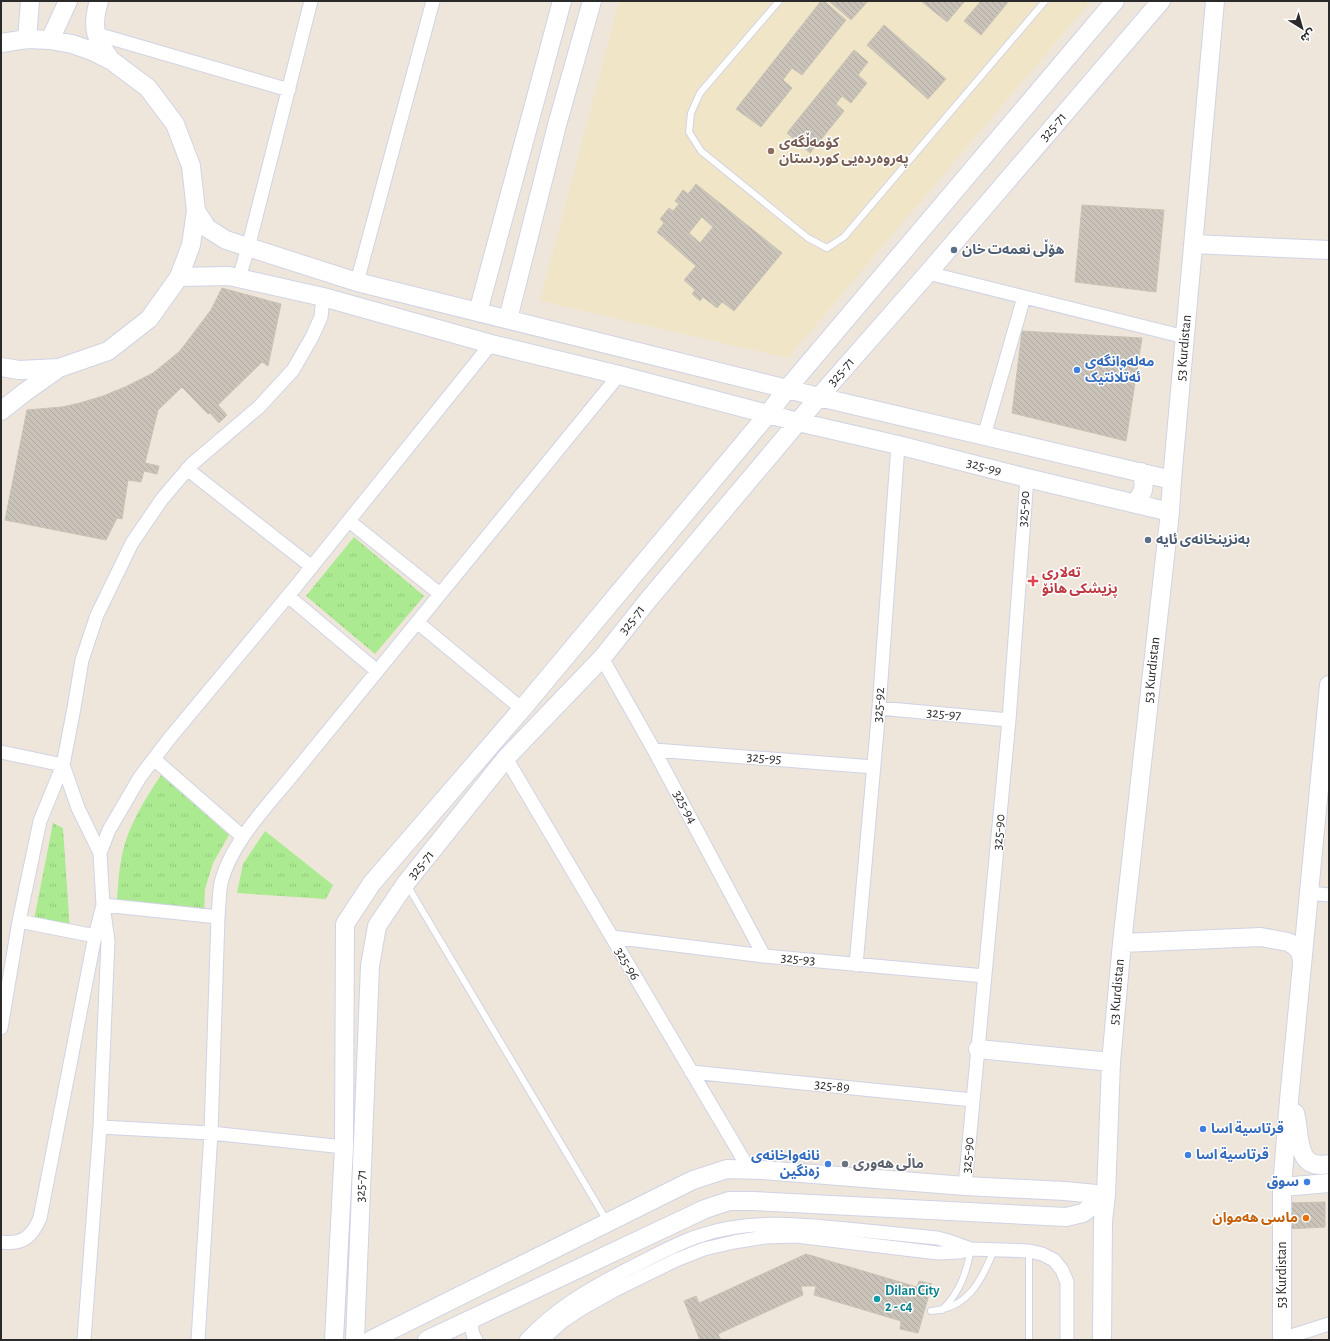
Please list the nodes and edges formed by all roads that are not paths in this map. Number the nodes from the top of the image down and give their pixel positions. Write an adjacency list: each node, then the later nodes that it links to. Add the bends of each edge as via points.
1 (30, 1): 15 (street)
2 (54, 1): 16 (street)
3 (68, 1): 16 (street)
4 (99, 1): 14 (street)
5 (312, 1): 19 (street)
6 (432, 1): 27 (street)
7 (562, 1): 30 (street)
8 (592, 1): 31 (street, via 557,125)
9 (780, 1): 10 (lane, via 700,94 691,113 689,132 701,151 808,238 827,248 844,237)
10 (1045, 1)
11 (1115, 1): 37 (street, 325-71)
12 (1161, 1): 24 (street, 325-71)
13 (1215, 1): 21 (street, 53 Kurdistan)
14 (96, 34): 18 (street, via 101,47); 19 (street)
15 (27, 39): 16 (street); 17 (street)
16 (50, 40): 18 (street, via 72,44)
17 (1, 43)
18 (112, 61): 20 (street, via 148,88 175,124 191,166)
19 (289, 90): 22 (street)
20 (196, 211): 22 (street, via 207,228 226,240); 25 (street, via 191,245)
21 (1193, 244): 23 (street); 32 (street, 53 Kurdistan)
22 (248, 248): 26 (street); 27 (street)
23 (1329, 250)
24 (928, 273): 29 (street); 38 (street, 325-71)
25 (179, 277): 26 (street, 325-99); 35 (street, via 149,320 108,351)
26 (239, 278): 28 (street, 325-99)
27 (357, 282): 30 (street)
28 (323, 297): 33 (street, 325-99); 44 (street, via 321,317 293,370 259,407)
29 (1024, 297): 32 (street); 42 (street)
30 (478, 312): 31 (street)
31 (508, 319): 37 (street)
32 (1185, 337): 47 (street, 53 Kurdistan)
33 (492, 344): 36 (street, 325-99); 50 (street)
34 (1, 367): 35 (street, via 19,370)
35 (59, 368): 39 (street)
36 (619, 375): 40 (street, 325-99); 52 (street)
37 (787, 389): 38 (street); 40 (street, 325-71)
38 (819, 397): 41 (street, 325-71); 42 (street)
39 (1, 411)
40 (768, 414): 41 (street, 325-99); 59 (street, 325-71)
41 (798, 422): 43 (street, 325-99); 55 (street, 325-71)
42 (984, 436): 45 (street)
43 (898, 445): 46 (street, 325-99); 58 (street, 325-92)
44 (188, 469): 51 (street); 65 (street, via 162,500 132,543 97,615 82,660)
45 (1141, 472): 47 (street); 48 (street, via 1144,489)
46 (1027, 478): 48 (street, 325-99); 60 (street, 325-90)
47 (1172, 480): 49 (street, 53 Kurdistan)
48 (1133, 503): 49 (street, 325-99)
49 (1170, 512): 78 (street, 53 Kurdistan)
50 (349, 521): 51 (street); 52 (street)
51 (312, 567): 53 (street)
52 (440, 594): 54 (street)
53 (288, 596): 56 (street); 64 (street)
54 (417, 622): 56 (street); 59 (street)
55 (602, 658): 61 (street, 325-94); 63 (street, 325-71)
56 (377, 671): 68 (street)
57 (1329, 685): 67 (street, 53 Kurdistan)
58 (879, 708): 60 (street, 325-97); 66 (street, 325-92)
59 (522, 709): 92 (street, 325-71, via 372,883 345,924)
60 (1009, 720): 83 (street, 325-90)
61 (654, 750): 66 (street, 325-95); 79 (street, 325-94)
62 (1, 752): 65 (street)
63 (506, 758): 70 (street, 325-71); 77 (street, 325-96)
64 (154, 759): 68 (street); 69 (street, via 140,777 109,830)
65 (63, 765): 69 (street, via 78,808); 75 (street, via 40,821)
66 (874, 767): 82 (street, 325-92)
67 (1325, 774): 71 (street, 53 Kurdistan)
68 (243, 837): 74 (street, via 228,862 221,883)
69 (100, 853): 73 (street)
70 (406, 883): 99 (lane); 112 (street, 325-71, via 377,926 370,966)
71 (1309, 893): 72 (street); 81 (street, 53 Kurdistan)
72 (1329, 895)
73 (104, 905): 74 (street); 76 (street); 90 (street, via 108,940)
74 (218, 917): 91 (street)
75 (19, 921): 76 (street); 80 (street)
76 (95, 936): 100 (street, via 40,1218 36,1229 22,1241)
77 (612, 937): 79 (street, 325-93); 87 (street, 325-96)
78 (1122, 944): 81 (street, via 1261,938 1288,942 1300,952); 86 (street, 53 Kurdistan)
79 (764, 956): 82 (street, 325-93)
80 (7, 959): 84 (street)
81 (1302, 960): 89 (street, 53 Kurdistan)
82 (856, 965): 83 (street, 325-93)
83 (985, 976): 85 (street, 325-90)
84 (1, 1028)
85 (978, 1049): 86 (street); 88 (street, 325-90)
86 (1111, 1062): 98 (street, 53 Kurdistan)
87 (692, 1072): 88 (street, 325-89); 94 (street, 325-96)
88 (973, 1100): 96 (street, 325-90)
89 (1289, 1100): 93 (street, via 1296,1117 1304,1156 1317,1165); 97 (street, 53 Kurdistan)
90 (100, 1127): 91 (street); 109 (street)
91 (211, 1133): 92 (street); 110 (street)
92 (344, 1147): 111 (street, 325-71)
93 (1329, 1164)
94 (749, 1169): 96 (street); 99 (street, via 727,1169 693,1180)
95 (1329, 1183): 97 (street)
96 (965, 1186): 98 (street)
97 (1282, 1187): 121 (street, 53 Kurdistan)
98 (1106, 1195): 107 (street, via 1083,1213 1066,1217 729,1200); 120 (street, 53 Kurdistan, via 1103,1221)
99 (608, 1222): 113 (street)
100 (1, 1242)
101 (971, 1249): 102 (street); 104 (street, via 938,1253 796,1236 765,1237 704,1249 613,1291); 105 (lane, via 961,1285)
102 (994, 1250): 103 (street); 105 (lane, via 984,1274 969,1294 951,1308)
103 (1029, 1251): 118 (lane); 119 (street, via 1054,1260 1062,1270 1067,1282)
104 (578, 1304): 116 (street, via 555,1312); 117 (street)
105 (942, 1310): 106 (lane)
106 (931, 1311)
107 (472, 1318): 114 (street); 115 (street, via 471,1327)
108 (1329, 1324): 121 (street)
109 (84, 1340)
110 (198, 1340)
111 (334, 1340)
112 (354, 1340)
113 (371, 1340)
114 (427, 1340)
115 (476, 1340)
116 (526, 1340)
117 (542, 1340)
118 (1029, 1340)
119 (1067, 1340)
120 (1102, 1340)
121 (1282, 1340)

